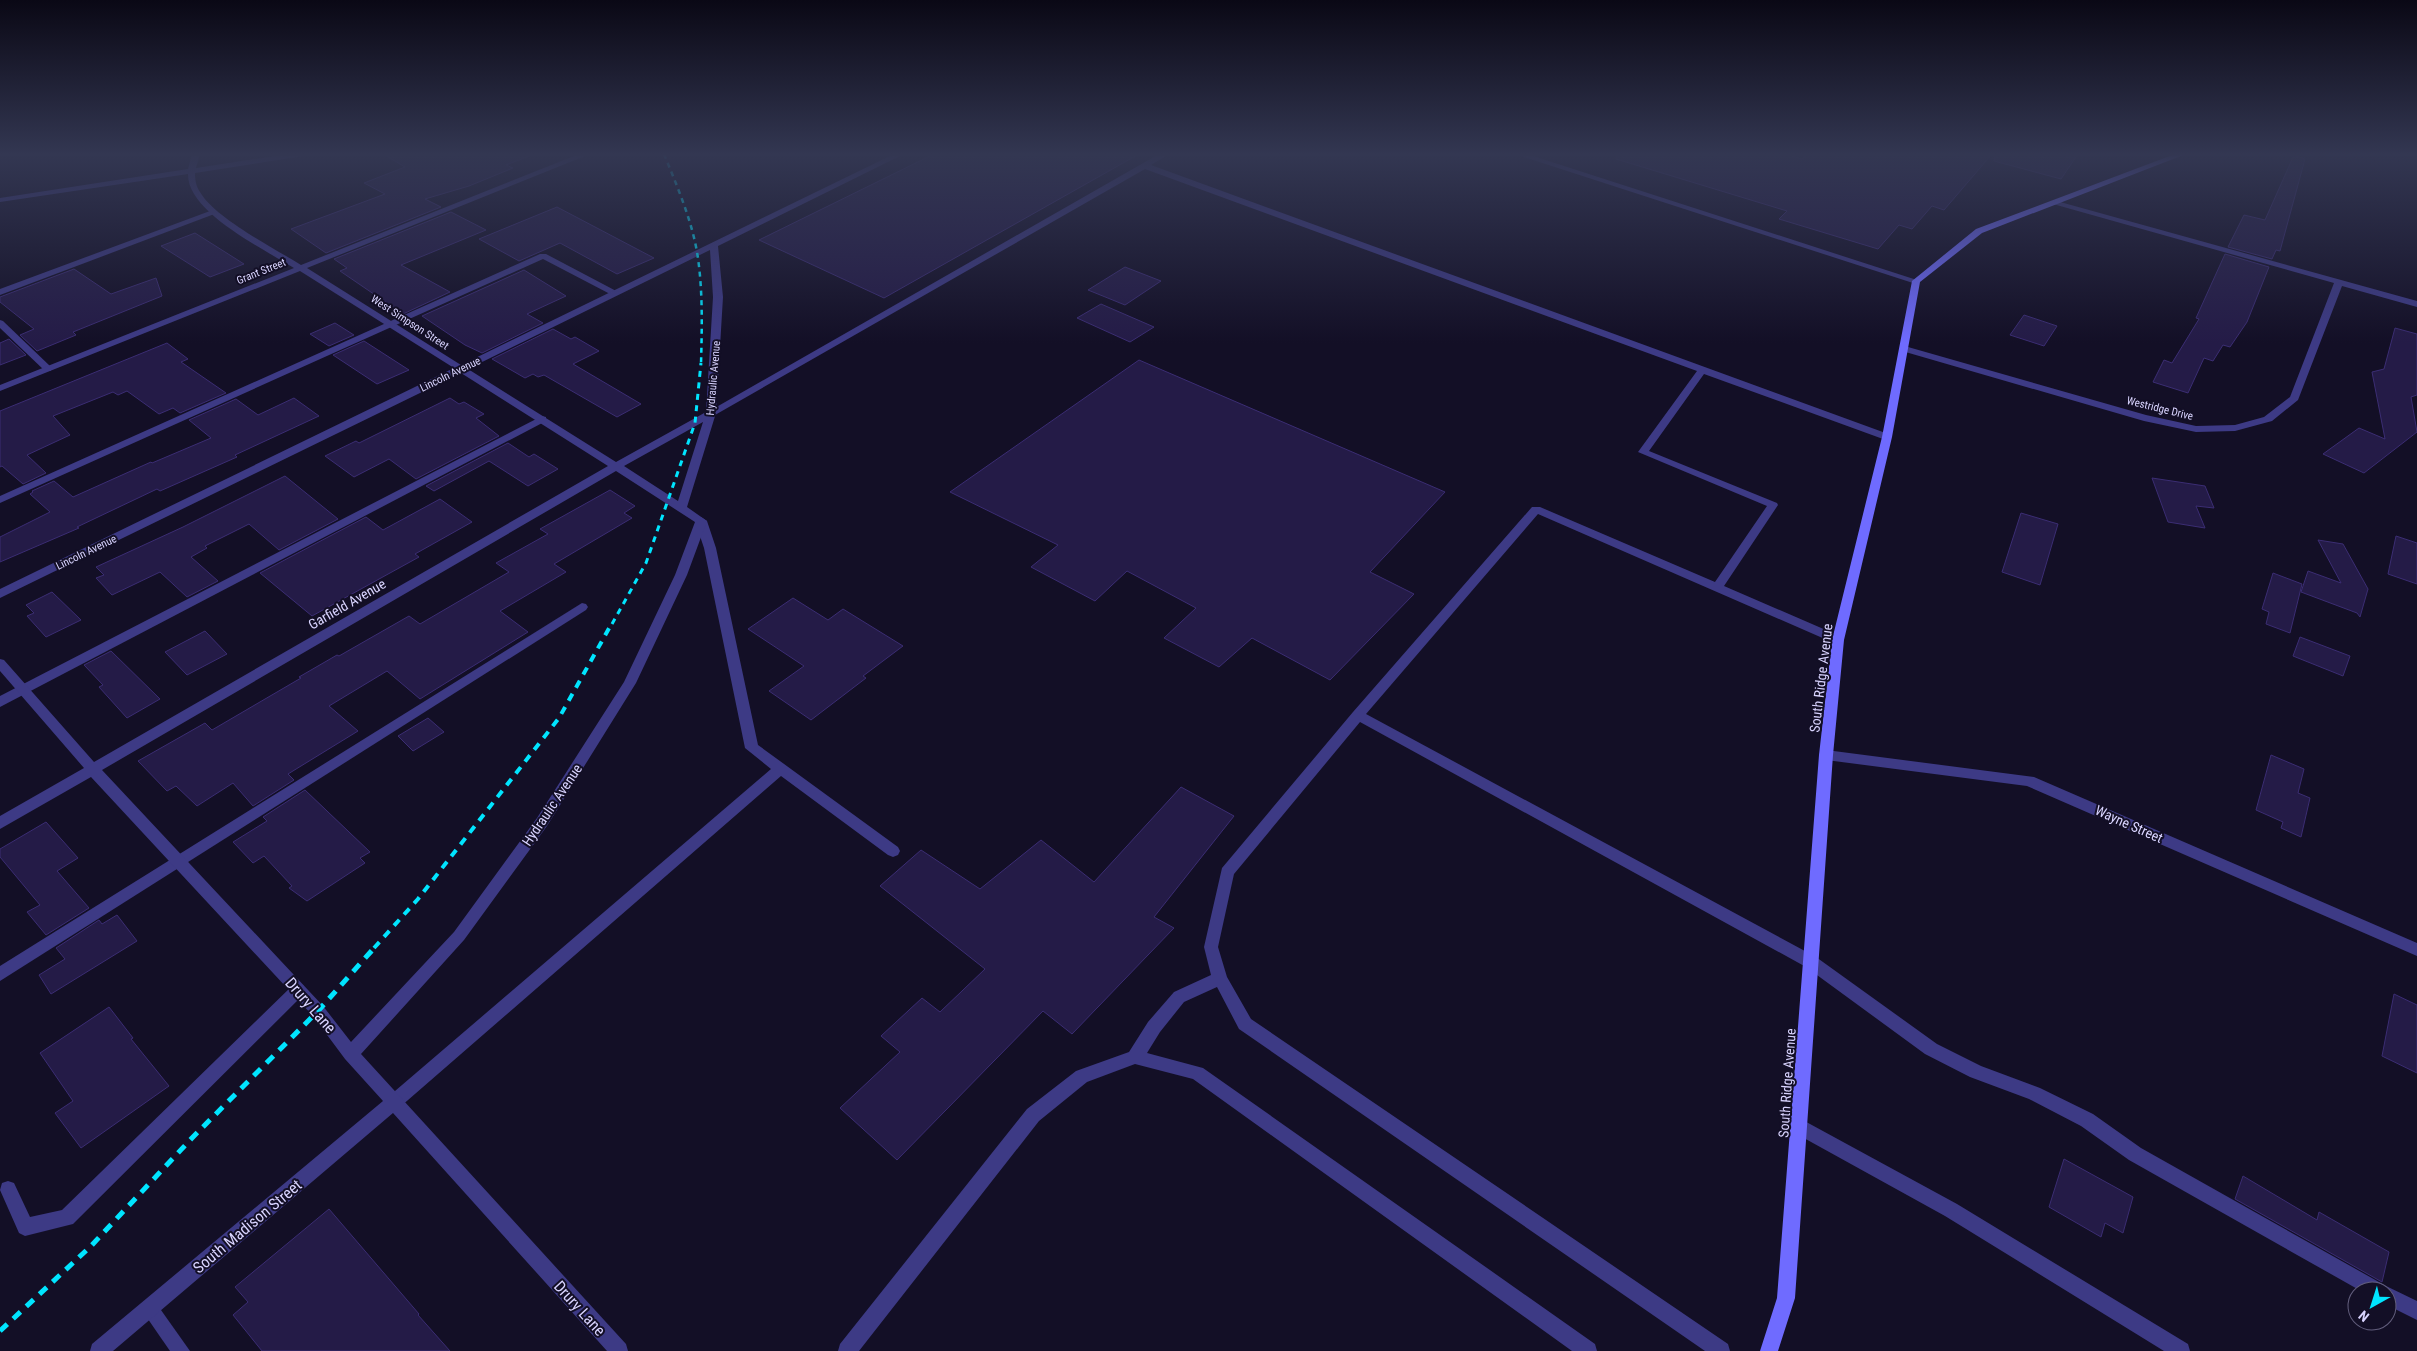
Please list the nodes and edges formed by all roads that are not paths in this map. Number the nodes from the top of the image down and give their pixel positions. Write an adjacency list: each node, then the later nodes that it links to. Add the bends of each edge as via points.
1 (202, 217): 14 (street)
2 (220, 217): 11 (street, West Simpson Street)
3 (428, 217): 11 (street, Grant Street)
4 (770, 217): 10 (street, Lincoln Avenue)
5 (1056, 217): 24 (street, Garfield Avenue)
6 (1284, 217): 22 (street)
7 (1717, 217): 12 (street)
8 (2017, 217): 12 (street, via 1979,232)
9 (2109, 217): 13 (street)
10 (714, 244): 15 (street, Lincoln Avenue); 24 (street, Hydraulic Avenue, via 718,298)
11 (302, 267): 18 (street, West Simpson Street); 20 (street, Grant Street)
12 (1916, 281): 19 (street, South Ridge Avenue)
13 (2339, 283): 16 (street); 19 (street, Westridge Drive, via 2294,398 2268,419 2236,428 2196,429 2144,418)
14 (0, 292)
15 (616, 293): 18 (street, via 543,256); 21 (street, Lincoln Avenue)
16 (2417, 304)
17 (0, 323): 20 (street)
18 (391, 324): 21 (street, West Simpson Street); 28 (street)
19 (1905, 349): 26 (street, South Ridge Avenue)
20 (48, 369): 23 (street, Grant Street)
21 (461, 369): 25 (street, West Simpson Street); 32 (street, Lincoln Avenue)
22 (1702, 370): 26 (street); 31 (street, via 1643,452 1773,505)
23 (0, 388)
24 (711, 414): 27 (street, Garfield Avenue); 29 (street, Hydraulic Avenue)
25 (542, 419): 27 (street, West Simpson Street); 36 (street)
26 (1887, 437): 34 (street, South Ridge Avenue)
27 (616, 466): 29 (street, West Simpson Street); 40 (street, Garfield Avenue)
28 (0, 500)
29 (681, 508): 30 (street, West Simpson Street)
30 (700, 521): 41 (street, via 710,548 752,748); 50 (street, Hydraulic Avenue, via 681,575 630,683 542,822 459,936)
31 (1717, 588): 34 (street); 38 (street, via 1536,509)
32 (0, 594)
33 (582, 607): 44 (street)
34 (1838, 640): 39 (street, South Ridge Avenue)
35 (0, 663): 36 (street, Drury Lane)
36 (24, 690): 37 (street); 40 (street, Drury Lane)
37 (0, 702)
38 (1358, 715): 46 (street); 48 (street, via 1227,872 1212,947)
39 (1826, 755): 45 (street, Wayne Street, via 2029,780); 46 (street, South Ridge Avenue)
40 (94, 770): 42 (street, Garfield Avenue); 44 (street, Drury Lane)
41 (779, 770): 43 (street); 52 (street, South Madison Street)
42 (0, 823)
43 (893, 851)
44 (180, 862): 47 (street); 49 (street, Drury Lane)
45 (2417, 950)
46 (1811, 962): 53 (street, South Ridge Avenue); 55 (street, via 1931,1049 1976,1072 2034,1093 2087,1120 2135,1154)
47 (0, 974)
48 (1220, 978): 51 (street, via 1179,997 1154,1026); 64 (street, via 1245,1024)
49 (298, 990): 50 (street, Drury Lane); 54 (street, via 67,1218 25,1227)
50 (351, 1054): 52 (street, Drury Lane)
51 (1135, 1057): 62 (street, via 1082,1076 1034,1115); 63 (street, via 1197,1073)
52 (394, 1102): 57 (street, South Madison Street); 61 (street, Drury Lane)
53 (1799, 1126): 65 (street, South Ridge Avenue, via 1786,1298); 66 (street, via 1951,1210)
54 (8, 1189)
55 (2361, 1281)
56 (2397, 1300): 58 (street)
57 (150, 1309): 59 (street, South Madison Street); 60 (street)
58 (2417, 1311)
59 (99, 1351)
60 (181, 1351)
61 (619, 1351)
62 (847, 1351)
63 (1588, 1351)
64 (1721, 1351)
65 (1769, 1351)
66 (2181, 1351)

